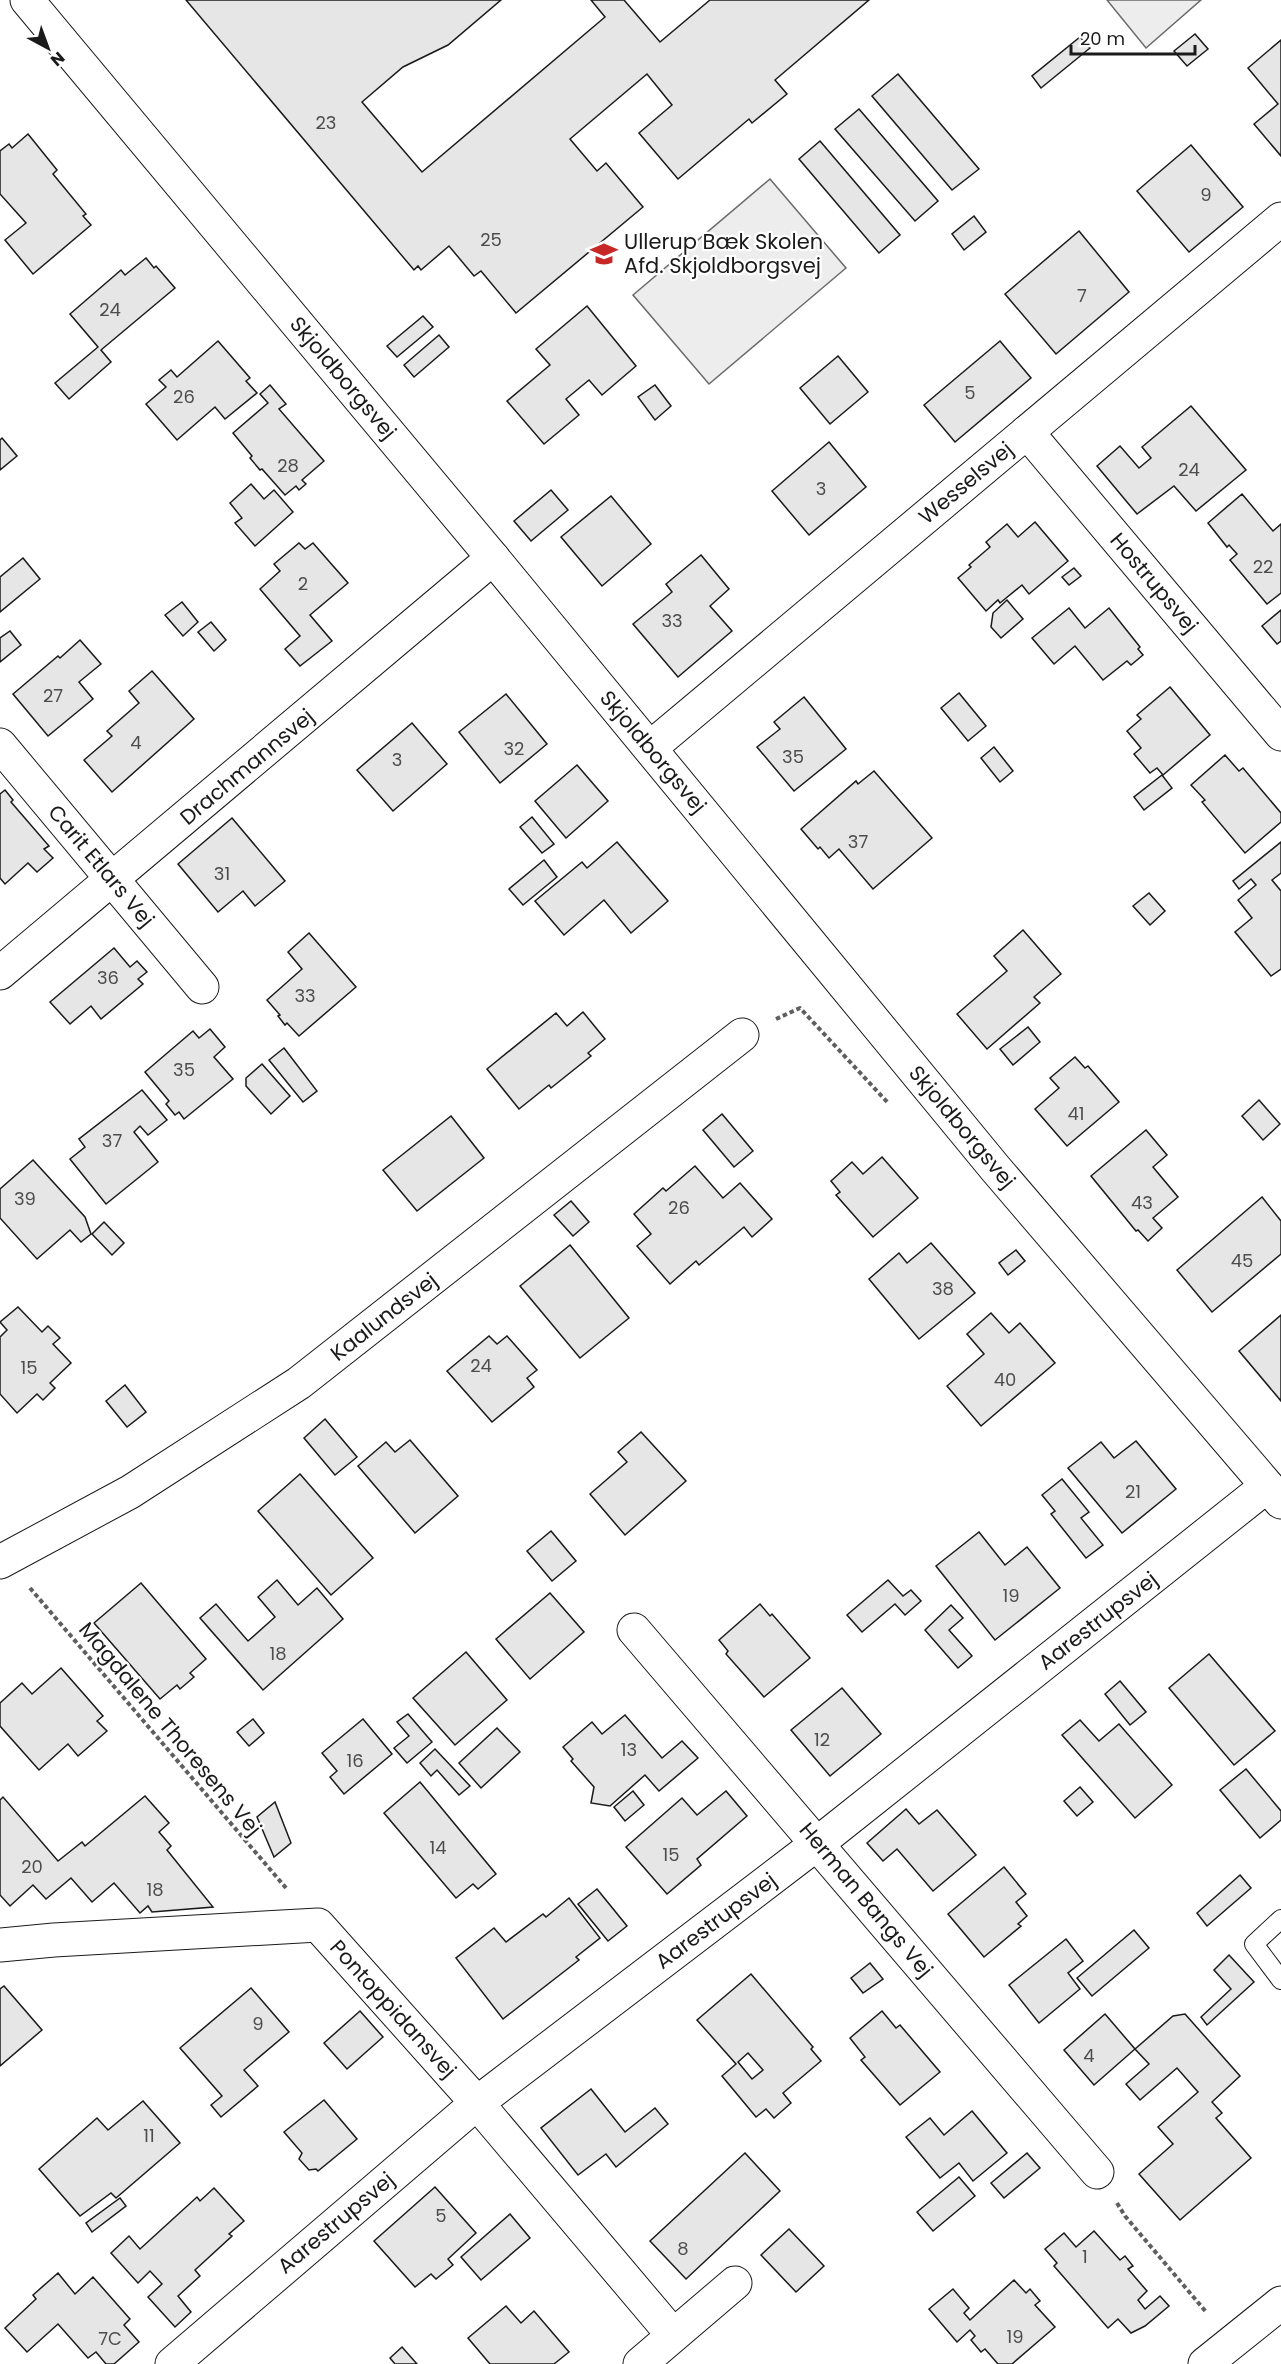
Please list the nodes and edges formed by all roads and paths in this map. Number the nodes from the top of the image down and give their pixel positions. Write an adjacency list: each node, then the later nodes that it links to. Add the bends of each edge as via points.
1 (27, 0): 4 (street, Skjoldborgsvej)
2 (1281, 219): 3 (street, Wesselsvej)
3 (1027, 432): 5 (street, Hostrupsvej); 7 (street, Wesselsvej)
4 (493, 558): 7 (street, Skjoldborgsvej); 8 (street, Drachmannsvej)
5 (1281, 734)
6 (0, 745): 8 (street, Carit Etlars Vej)
7 (650, 748): 12 (street, Skjoldborgsvej, via 995,1168)
8 (113, 880): 9 (street, Drachmannsvej); 10 (street, Carit Etlars Vej)
9 (0, 973)
10 (202, 987)
11 (742, 1035): 13 (street, Kaalundsvej, via 299,1383 130,1492)
12 (1274, 1494): 15 (street, Aarestrupsvej)
13 (3, 1560): 17 (path, Magdalene Thoresens Vej)
14 (634, 1630): 15 (street, Herman Bangs Vej)
15 (818, 1843): 20 (street, Aarestrupsvej); 21 (street, Herman Bangs Vej)
16 (1281, 1919): 19 (lane, via 1254,1944)
17 (318, 1925): 18 (street, Pontoppidansvej); 20 (street, Pontoppidansvej)
18 (0, 1945)
19 (1281, 1980)
20 (477, 2103): 25 (street, Pontoppidansvej); 26 (street, Aarestrupsvej)
21 (1097, 2172): 24 (path, via 1125,2216)
22 (735, 2283): 25 (street)
23 (1281, 2303): 28 (street)
24 (1209, 2315)
25 (673, 2335): 27 (street)
26 (172, 2364)
27 (640, 2364)
28 (1205, 2364)

